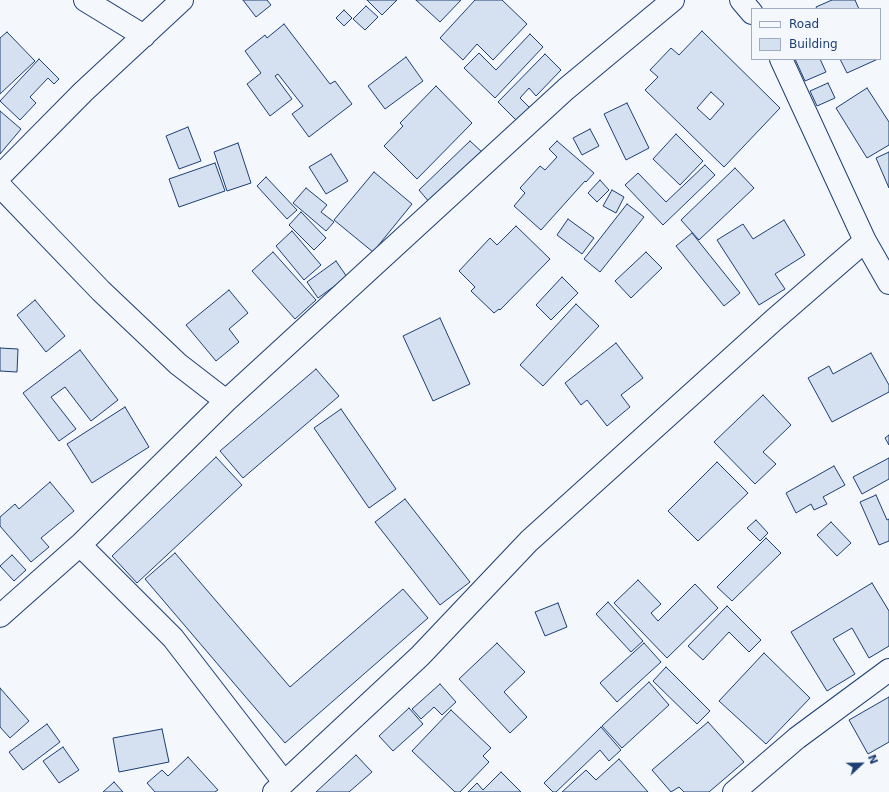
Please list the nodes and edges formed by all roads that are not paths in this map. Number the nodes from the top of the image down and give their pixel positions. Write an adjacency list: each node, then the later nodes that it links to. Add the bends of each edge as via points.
1 (85, 0): 6 (street)
2 (182, 0): 6 (street)
3 (673, 0): 12 (street, via 566,89)
4 (741, 0): 5 (street)
5 (751, 12)
6 (144, 36): 8 (street, via 83,92)
7 (781, 60): 10 (street)
8 (0, 176)
9 (0, 186): 12 (street, via 101,291 178,364)
10 (866, 241): 11 (street); 16 (street, via 529,542 420,656)
11 (889, 283)
12 (226, 401): 13 (street)
13 (80, 545): 14 (street); 16 (street, via 173,638)
14 (0, 616)
15 (889, 670): 17 (street, via 797,738)
16 (279, 787)
17 (734, 792)

